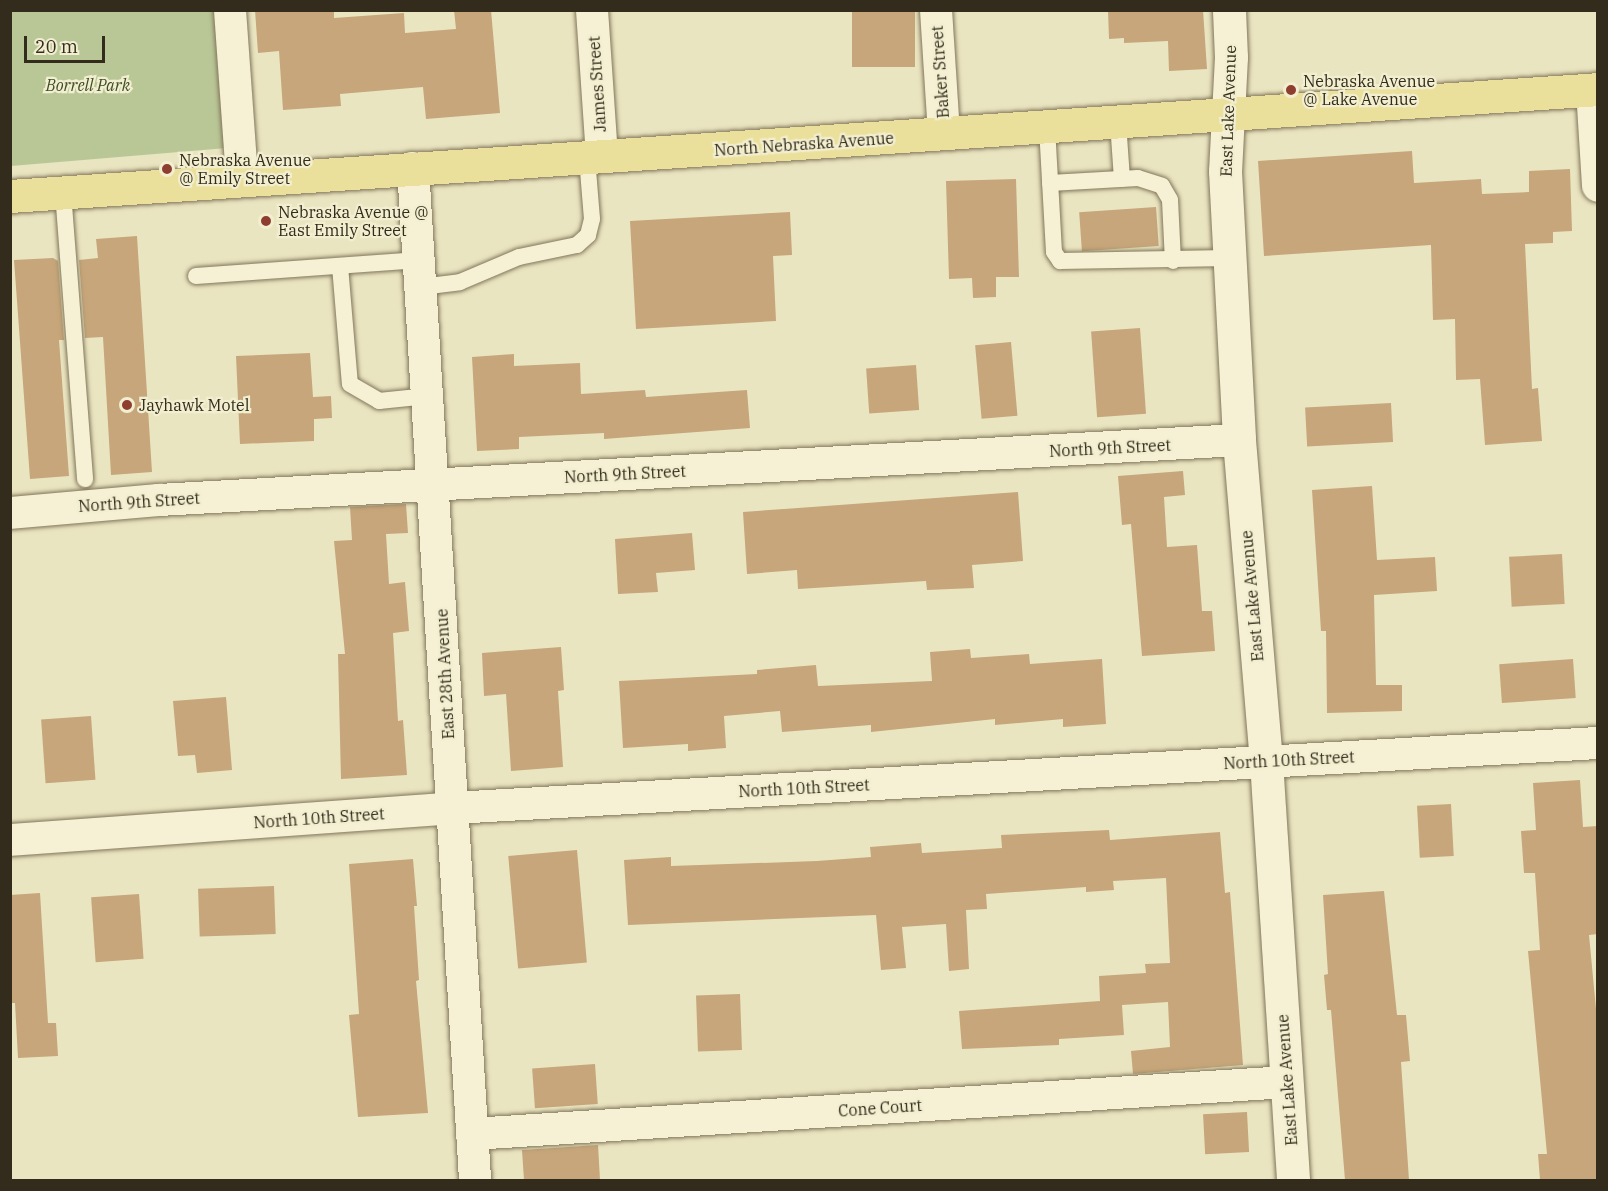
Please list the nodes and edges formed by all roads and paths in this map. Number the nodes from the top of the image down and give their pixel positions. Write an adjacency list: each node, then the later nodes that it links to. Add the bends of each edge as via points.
1 (230, 10): 12 (street)
2 (592, 10): 10 (street, James Street)
3 (936, 10): 9 (street, Baker Street)
4 (1229, 10): 6 (street, East Lake Avenue)
5 (1595, 90): 6 (main road, North Nebraska Avenue); 15 (street)
6 (1227, 115): 7 (main road, North Nebraska Avenue); 18 (street, East Lake Avenue)
7 (1118, 122): 8 (main road, North Nebraska Avenue); 13 (lane)
8 (1047, 127): 9 (main road, North Nebraska Avenue); 14 (lane)
9 (944, 134): 10 (main road, North Nebraska Avenue)
10 (595, 157): 11 (main road, North Nebraska Avenue); 21 (lane, via 592,219 588,235 577,245 519,257 460,282)
11 (413, 168): 12 (main road, North Nebraska Avenue); 21 (street, East 28th Avenue)
12 (242, 179): 16 (main road, North Nebraska Avenue)
13 (1122, 179): 14 (lane); 19 (lane, via 1138,178 1162,186 1170,200)
14 (1050, 183): 19 (lane, via 1054,252 1060,261)
15 (1598, 186)
16 (63, 192): 17 (main road, North Nebraska Avenue); 25 (lane)
17 (10, 196)
18 (1229, 258): 19 (lane); 24 (street, East Lake Avenue)
19 (1173, 261)
20 (340, 266): 21 (lane); 22 (lane); 23 (lane, via 350,384 379,401)
21 (420, 273): 23 (street, East 28th Avenue)
22 (196, 276)
23 (428, 396): 26 (street, East 28th Avenue)
24 (1239, 440): 26 (street, North 9th Street); 29 (street, East Lake Avenue)
25 (85, 479)
26 (434, 485): 27 (street, North 9th Street, via 159,500); 30 (street, East 28th Avenue)
27 (10, 513)
28 (1598, 743): 29 (street, North 10th Street)
29 (1266, 761): 30 (street, North 10th Street); 32 (street, East Lake Avenue)
30 (453, 808): 31 (street, North 10th Street); 33 (street, East 28th Avenue)
31 (10, 840)
32 (1287, 1082): 33 (street, Cone Court); 35 (street, East Lake Avenue)
33 (472, 1134): 34 (street, East 28th Avenue)
34 (475, 1180)
35 (1293, 1180)

